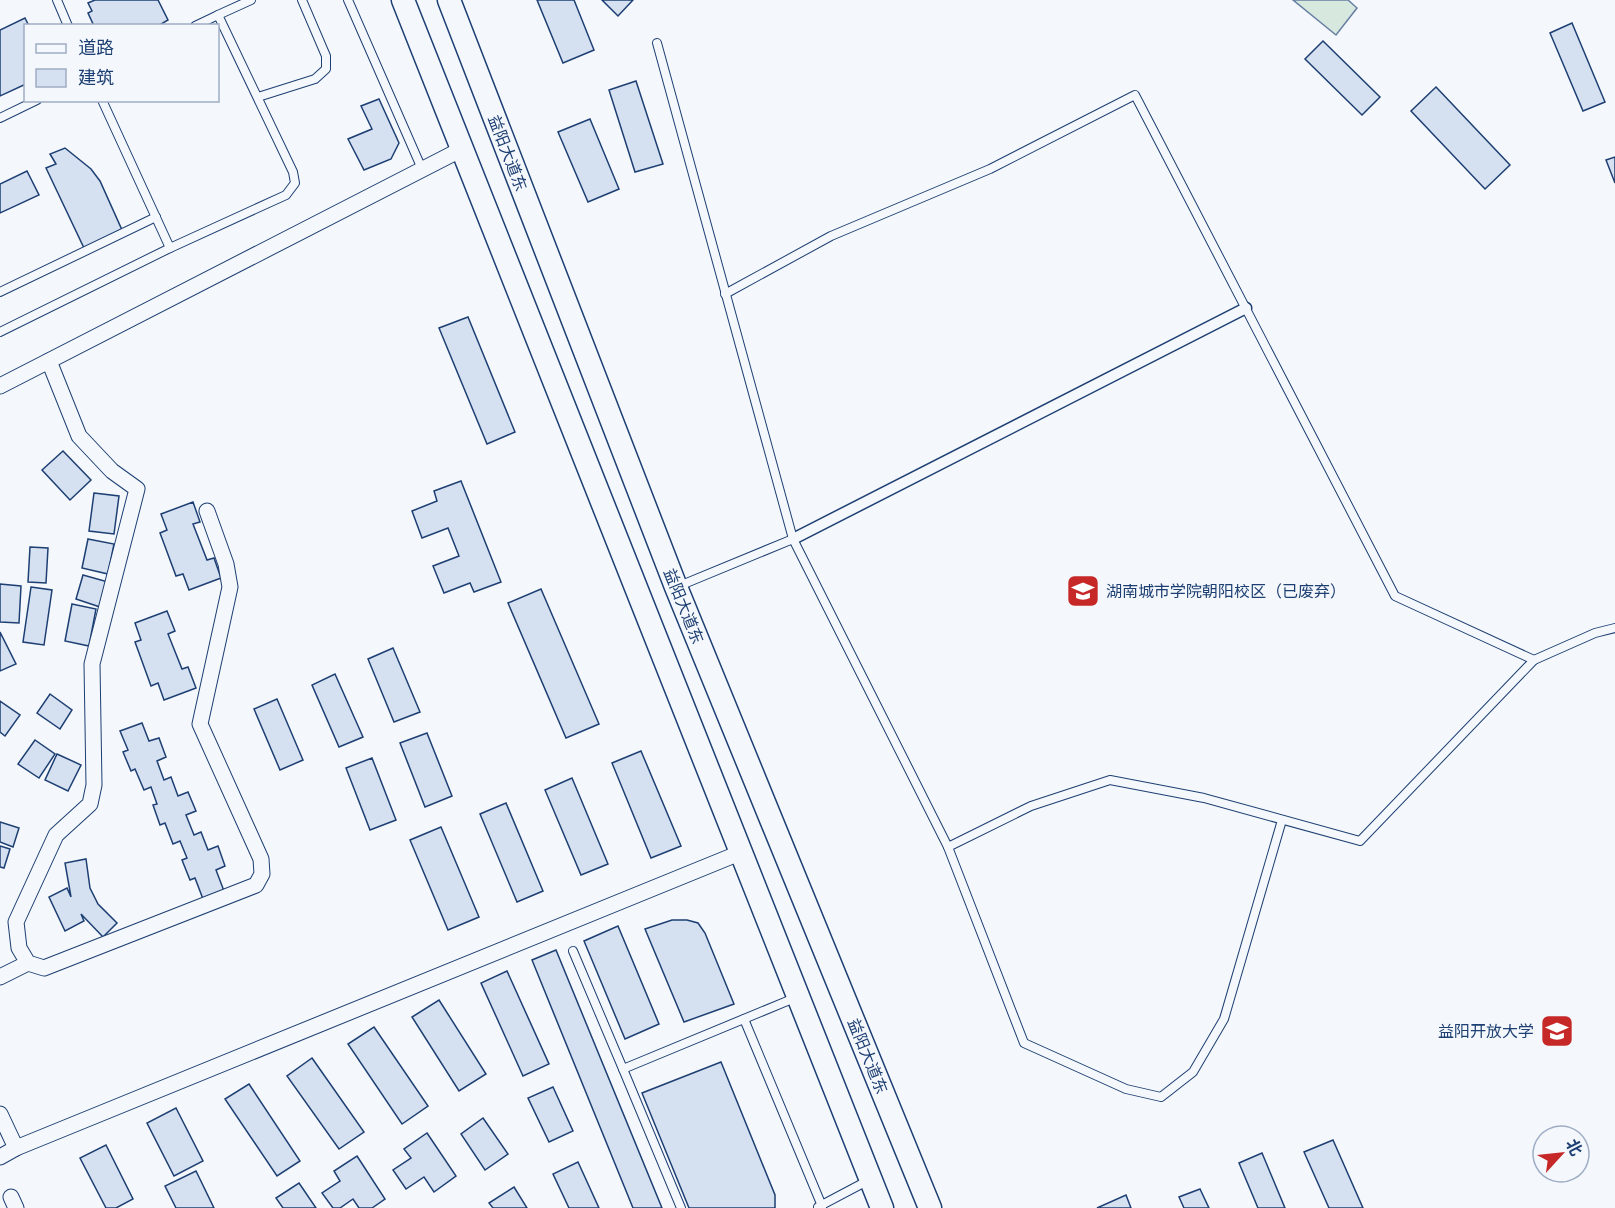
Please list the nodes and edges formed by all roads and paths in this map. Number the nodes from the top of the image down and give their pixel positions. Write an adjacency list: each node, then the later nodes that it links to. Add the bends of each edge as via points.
1 (57, 0): 8 (lane)
2 (251, 0): 7 (lane)
3 (302, 0): 11 (lane, via 327,56 326,69 315,79)
4 (348, 0): 16 (lane)
5 (449, 0): 27 (main road, 益阳大道东)
6 (412, 3): 15 (main road)
7 (218, 15): 9 (lane); 11 (lane)
8 (67, 24)
9 (199, 24)
10 (657, 43): 20 (lane)
11 (258, 98): 18 (lane, via 295,183 286,195)
12 (33, 102): 14 (lane)
13 (103, 102): 17 (lane)
14 (0, 118)
15 (462, 149): 16 (street); 32 (main road)
16 (422, 169): 23 (street)
17 (156, 216): 18 (lane); 19 (lane)
18 (170, 248): 22 (lane)
19 (0, 292)
20 (724, 294): 21 (lane, via 831,236 990,169 1135,94); 26 (lane)
21 (1246, 308): 26 (street); 29 (lane, via 1395,596)
22 (0, 332)
23 (49, 361): 24 (street); 34 (street, via 79,436 112,471 137,489 92,664 94,785 90,804 56,835 16,922 19,948)
24 (0, 386)
25 (207, 511): 34 (street, via 230,587 200,724 261,859 262,874 256,885 44,968)
26 (793, 539): 27 (lane); 31 (lane)
27 (676, 587): 46 (main road, 益阳大道东)
28 (1615, 628): 29 (lane)
29 (1534, 660): 30 (lane, via 1360,842)
30 (1282, 820): 31 (lane, via 1204,798 1110,780 1031,806); 31 (lane, via 1224,1019 1193,1072 1161,1097 1125,1089 1024,1043)
31 (948, 848)
32 (742, 852): 36 (main road); 40 (street)
33 (573, 951): 38 (lane)
34 (28, 963): 35 (street)
35 (0, 977)
36 (799, 996): 37 (lane); 42 (main road)
37 (744, 1019): 38 (lane); 43 (lane)
38 (623, 1069): 44 (lane)
39 (0, 1114): 40 (street)
40 (16, 1148): 41 (street)
41 (0, 1157)
42 (870, 1179): 43 (lane); 45 (main road)
43 (819, 1207)
44 (681, 1208)
45 (882, 1208)
46 (930, 1208)

